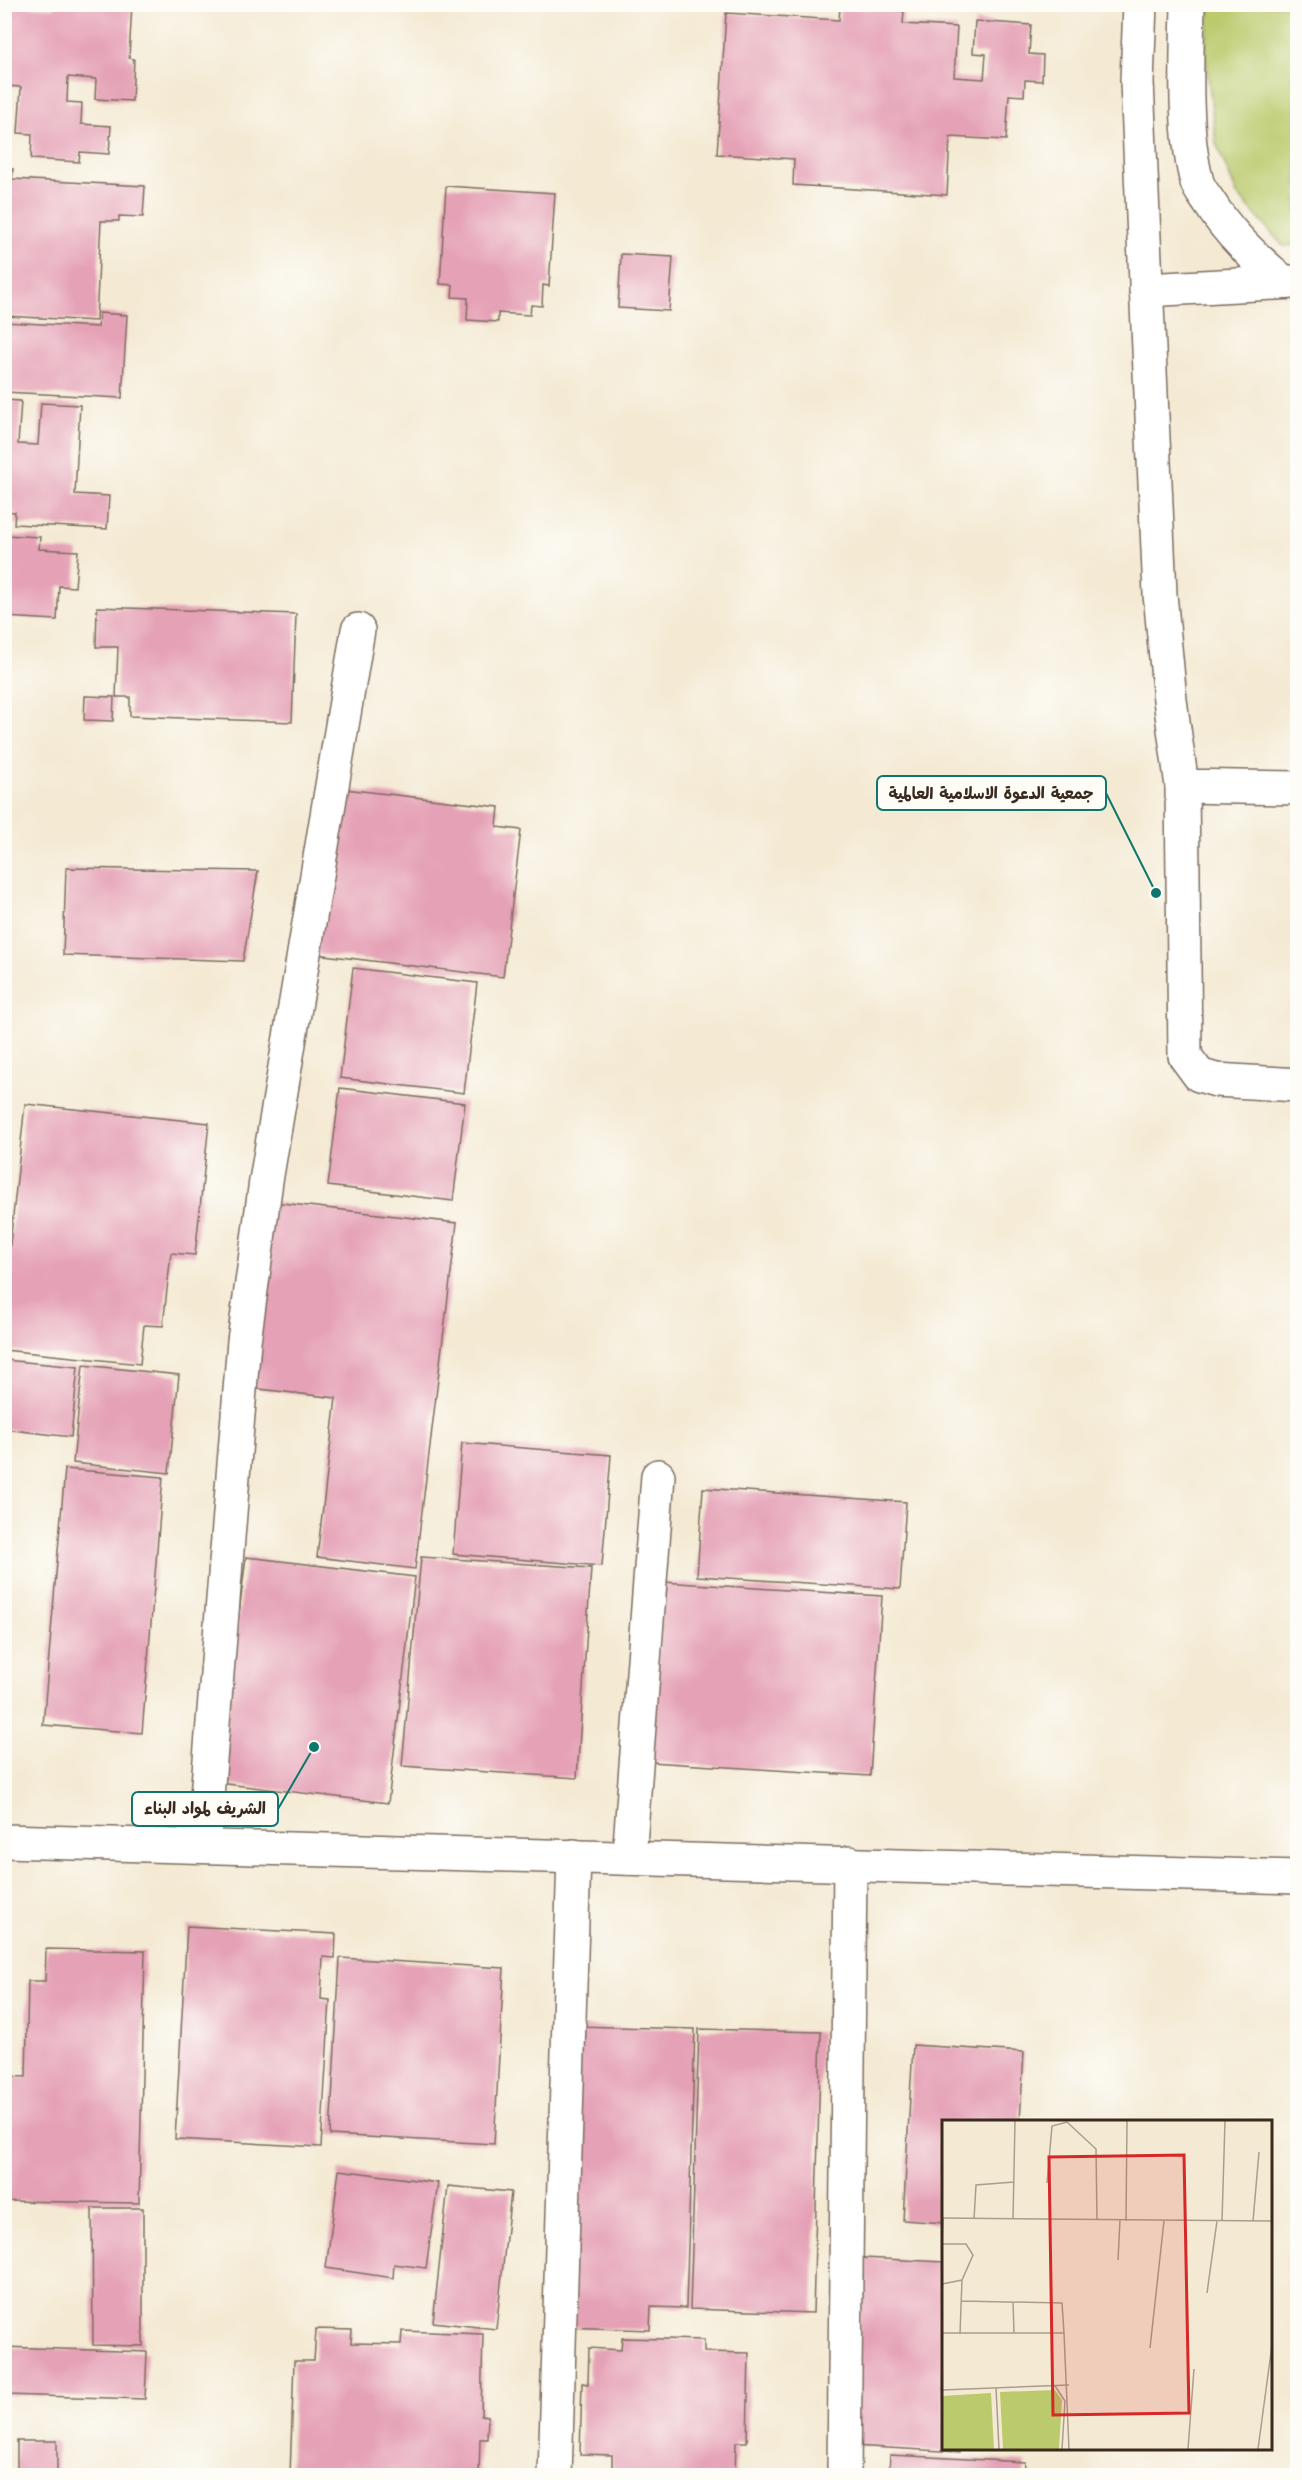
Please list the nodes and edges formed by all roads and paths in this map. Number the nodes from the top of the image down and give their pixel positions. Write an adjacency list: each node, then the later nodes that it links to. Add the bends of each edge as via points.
1 (1140, 4): 4 (street, via 1137,82)
2 (1188, 4): 3 (street, via 1186,74 1198,184 1223,224 1244,248)
3 (1290, 282): 4 (street)
4 (1146, 290): 6 (street, via 1160,594)
5 (358, 630): 11 (street, via 266,1181 244,1341)
6 (1182, 786): 7 (street); 8 (street, via 1185,1056 1199,1075 1216,1080)
7 (1298, 788)
8 (1298, 1085)
9 (658, 1476): 13 (street)
10 (4, 1841): 11 (street)
11 (203, 1846): 12 (street)
12 (574, 1856): 13 (street); 16 (street)
13 (629, 1858): 14 (street)
14 (850, 1863): 15 (street); 17 (street)
15 (1298, 1877)
16 (555, 2475)
17 (844, 2475)

